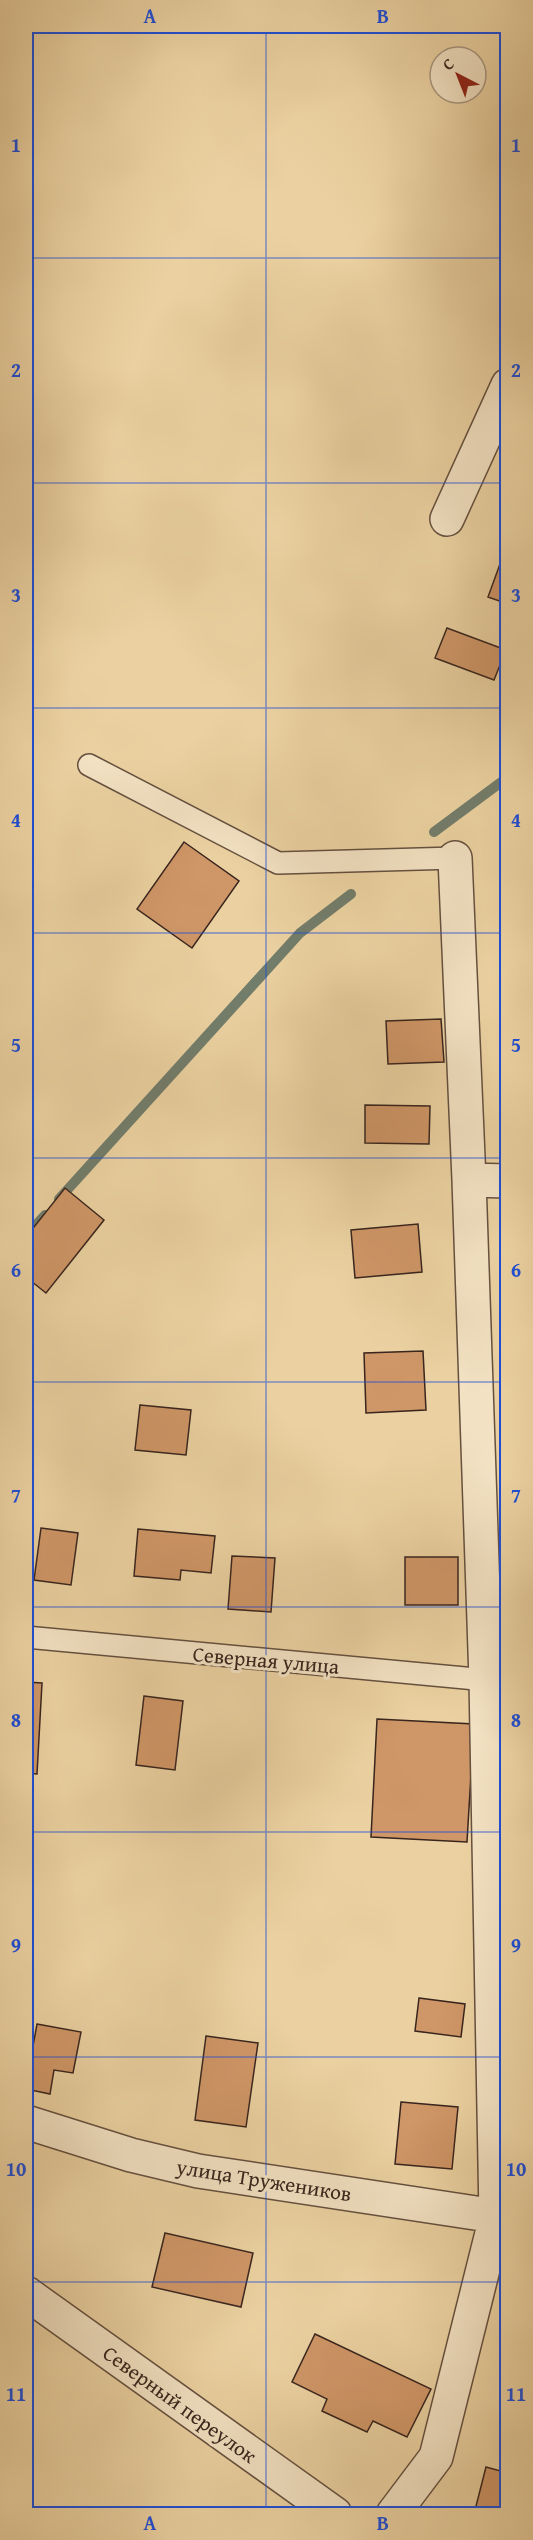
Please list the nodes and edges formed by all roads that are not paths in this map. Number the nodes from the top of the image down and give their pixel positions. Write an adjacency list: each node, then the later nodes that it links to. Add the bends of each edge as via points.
1 (507, 385): 2 (street)
2 (447, 519)
3 (89, 765): 4 (lane, via 278,863)
4 (455, 858): 5 (street)
5 (469, 1180): 6 (street); 8 (street)
6 (507, 1181)
7 (26, 1637): 8 (lane, Северная улица)
8 (497, 1681): 10 (street)
9 (26, 2122): 10 (street, улица Тружеников, via 198,2171)
10 (502, 2217): 13 (street, via 436,2457)
11 (26, 2293): 12 (street, Северный переулок)
12 (335, 2514)
13 (393, 2514)

